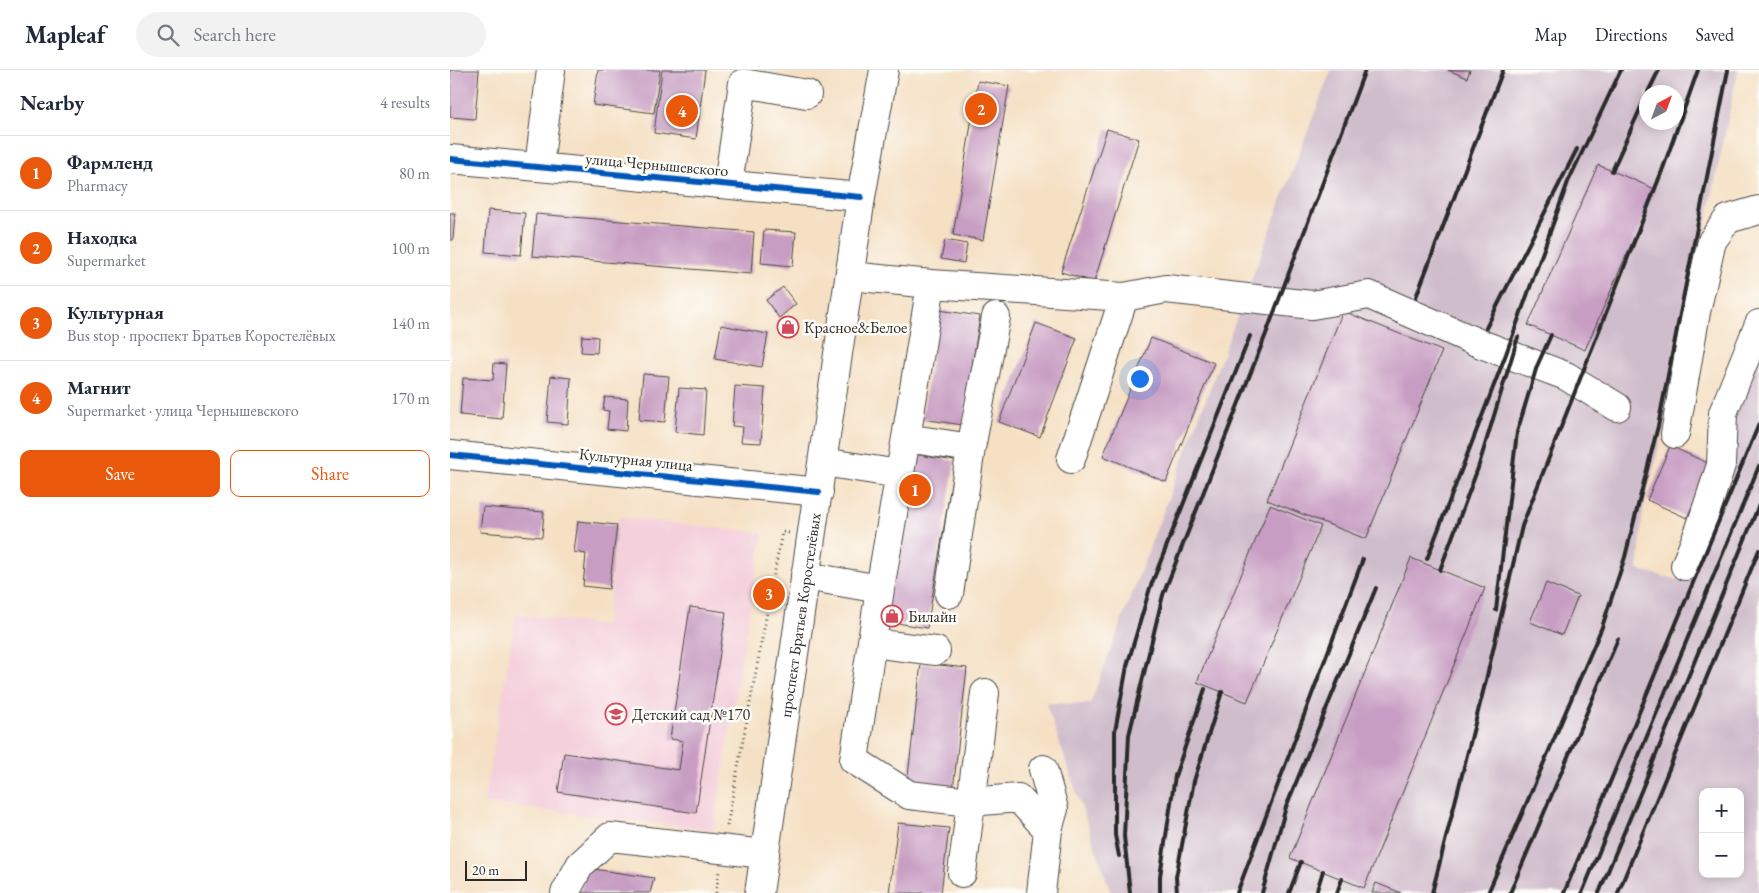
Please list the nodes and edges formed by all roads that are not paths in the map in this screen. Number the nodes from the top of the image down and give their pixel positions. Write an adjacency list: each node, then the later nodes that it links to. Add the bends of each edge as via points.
1 (551, 70): 5 (street)
2 (884, 70): 7 (street, проспект Братьев Коростелёвых)
3 (807, 94): 6 (street, via 743,83)
4 (450, 159): 5 (street, улица Чернышевского)
5 (540, 166): 6 (street, улица Чернышевского)
6 (728, 184): 7 (street, улица Чернышевского)
7 (862, 197): 9 (street, проспект Братьев Коростелёвых)
8 (1759, 210): 15 (street, via 1728,219 1712,240 1696,312)
9 (850, 276): 10 (street); 20 (street, проспект Братьев Коростелёвых)
10 (931, 284): 11 (street); 16 (street)
11 (1124, 297): 14 (street, via 1166,289 1312,305 1369,295 1481,344 1566,376); 19 (street)
12 (996, 317): 17 (street)
13 (1759, 324): 23 (street, via 1723,413 1721,466)
14 (1617, 407)
15 (1676, 434)
16 (906, 438): 17 (street); 21 (street)
17 (971, 448): 26 (street)
18 (450, 455): 22 (street, Культурная улица)
19 (1071, 459)
20 (823, 462): 21 (street); 22 (street, проспект Братьев Коростелёвых)
21 (900, 474): 25 (street)
22 (819, 492): 24 (street, проспект Братьев Коростелёвых)
23 (1685, 566)
24 (805, 576): 25 (street); 33 (street, проспект Братьев Коростелёвых)
25 (880, 589): 27 (street)
26 (949, 594)
27 (872, 644): 28 (street); 31 (street, via 854,760 909,795)
28 (936, 651)
29 (985, 693): 31 (street)
30 (1043, 769): 32 (street, via 1054,809)
31 (970, 802): 32 (street, via 1018,798); 34 (street)
32 (1048, 830): 37 (street)
33 (765, 854): 35 (street, via 610,837 580,865); 36 (street, проспект Братьев Коростелёвых)
34 (962, 873)
35 (566, 893)
36 (759, 893)
37 (1040, 893)

